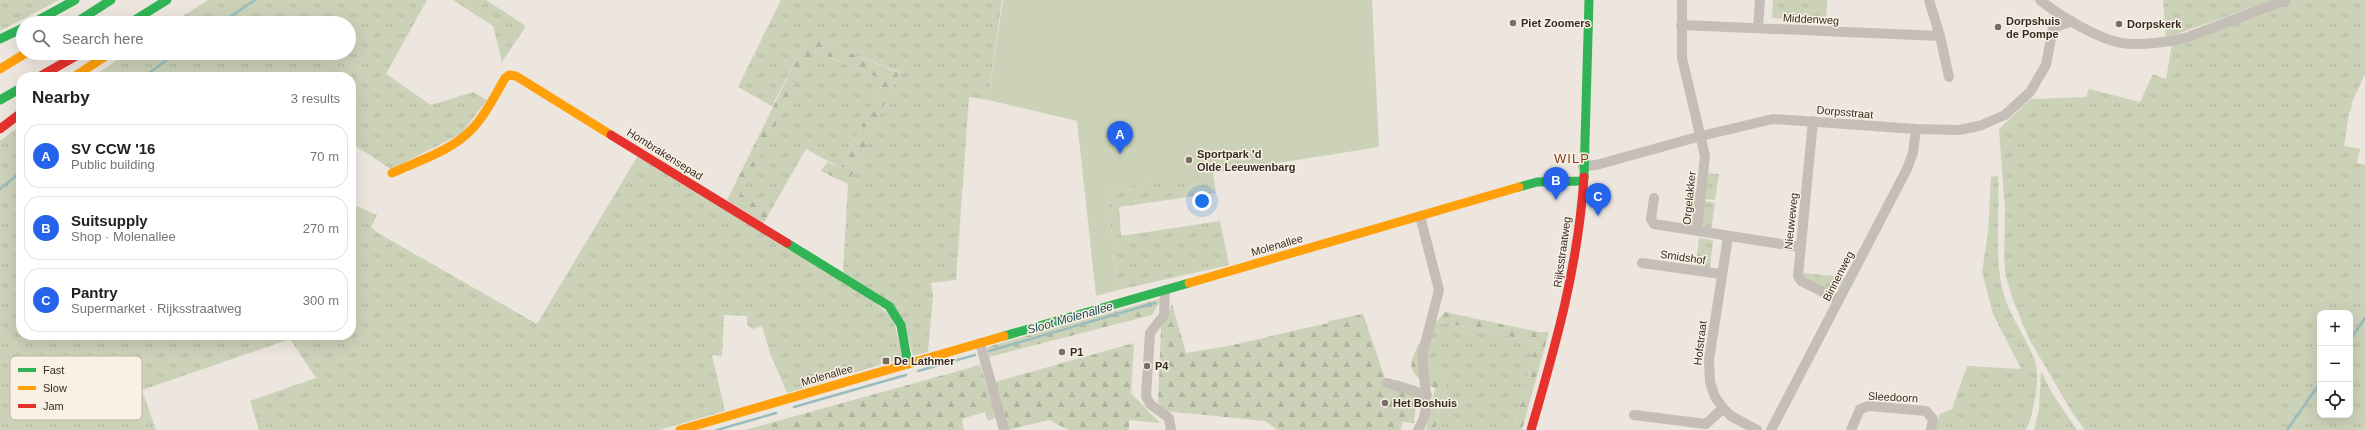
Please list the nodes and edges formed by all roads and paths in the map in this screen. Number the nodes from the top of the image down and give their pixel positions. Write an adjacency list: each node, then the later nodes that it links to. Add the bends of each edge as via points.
1 (74, 0): 11 (main road)
2 (111, 0): 12 (main road)
3 (168, 0): 13 (main road); 14 (main road)
4 (1589, 0): 36 (main road, Rijksstraatweg)
5 (1682, 0): 16 (street, Orgelakker)
6 (1760, 0): 17 (street)
7 (1929, 0): 20 (street)
8 (2040, 0): 10 (street)
9 (2286, 0): 15 (street, via 2177,40 2120,43)
10 (2050, 8): 15 (street); 18 (street, Dorpsstraat)
11 (45, 16)
12 (86, 16)
13 (142, 16)
14 (153, 16)
15 (2072, 21): 18 (street)
16 (1681, 25): 17 (street, Middenweg); 35 (street, Orgelakker, via 1682,58)
17 (1758, 28): 20 (street, Middenweg)
18 (2053, 28): 34 (street, Dorpsstraat, via 2042,73 2030,92 2005,115 1968,129)
19 (16, 31): 21 (main road)
20 (1940, 36): 28 (street)
21 (0, 39)
22 (16, 59): 25 (main road)
23 (69, 60): 26 (main road)
24 (100, 60): 27 (main road)
25 (0, 69)
26 (48, 72)
27 (82, 72)
28 (1949, 77)
29 (16, 91): 30 (main road)
30 (0, 100)
31 (16, 117): 33 (main road)
32 (1813, 121): 34 (street, Dorpsstraat); 35 (street, Dorpsstraat, via 1773,119); 43 (street, Nieuweweg)
33 (0, 129)
34 (1916, 130): 47 (street, Binnenweg, via 1913,153 1907,168)
35 (1701, 136): 36 (street, Dorpsstraat, via 1599,164); 41 (street, Orgelakker, via 1705,162)
36 (1583, 166): 38 (main road, Rijksstraatweg)
37 (392, 172): 49 (main road, Hombrakensepad, via 450,146 466,135 480,121 506,78 509,75 516,76 889,306 900,324)
38 (1583, 180): 40 (main road, Molenallee, via 1537,182); 58 (main road, Rijksstraatweg, via 1578,235 1568,294)
39 (1654, 198): 41 (street, via 1651,219 1654,224)
40 (1420, 216): 46 (main road, Molenallee); 51 (street, via 1439,290 1422,361)
41 (1697, 230): 42 (street, Orgelakker)
42 (1728, 236): 43 (street, Orgelakker); 45 (street, Hofstraat)
43 (1800, 247): 47 (street, Nieuweweg, via 1799,279)
44 (1642, 263): 45 (street, Smidshof)
45 (1721, 274): 52 (street, Hofstraat, via 1708,368 1711,388)
46 (1165, 290): 48 (main road, Molenallee); 56 (street, via 1164,315 1150,333 1146,392 1150,404 1169,418)
47 (1839, 300): 60 (street, Binnenweg)
48 (980, 343): 49 (main road, Molenallee); 55 (street)
49 (908, 364): 54 (main road, Molenallee)
50 (1387, 383): 51 (street)
51 (1427, 395): 57 (street, via 1426,410)
52 (1723, 408): 53 (street, via 1706,424); 59 (street, Hofstraat)
53 (1634, 415)
54 (680, 430)
55 (1004, 430)
56 (1171, 430)
57 (1418, 430)
58 (1531, 430)
59 (1757, 430)
60 (1771, 430)
61 (1851, 430): 62 (street, Sleedoorn, via 1860,409 1869,406 1926,411 1933,419)
62 (1931, 430)

